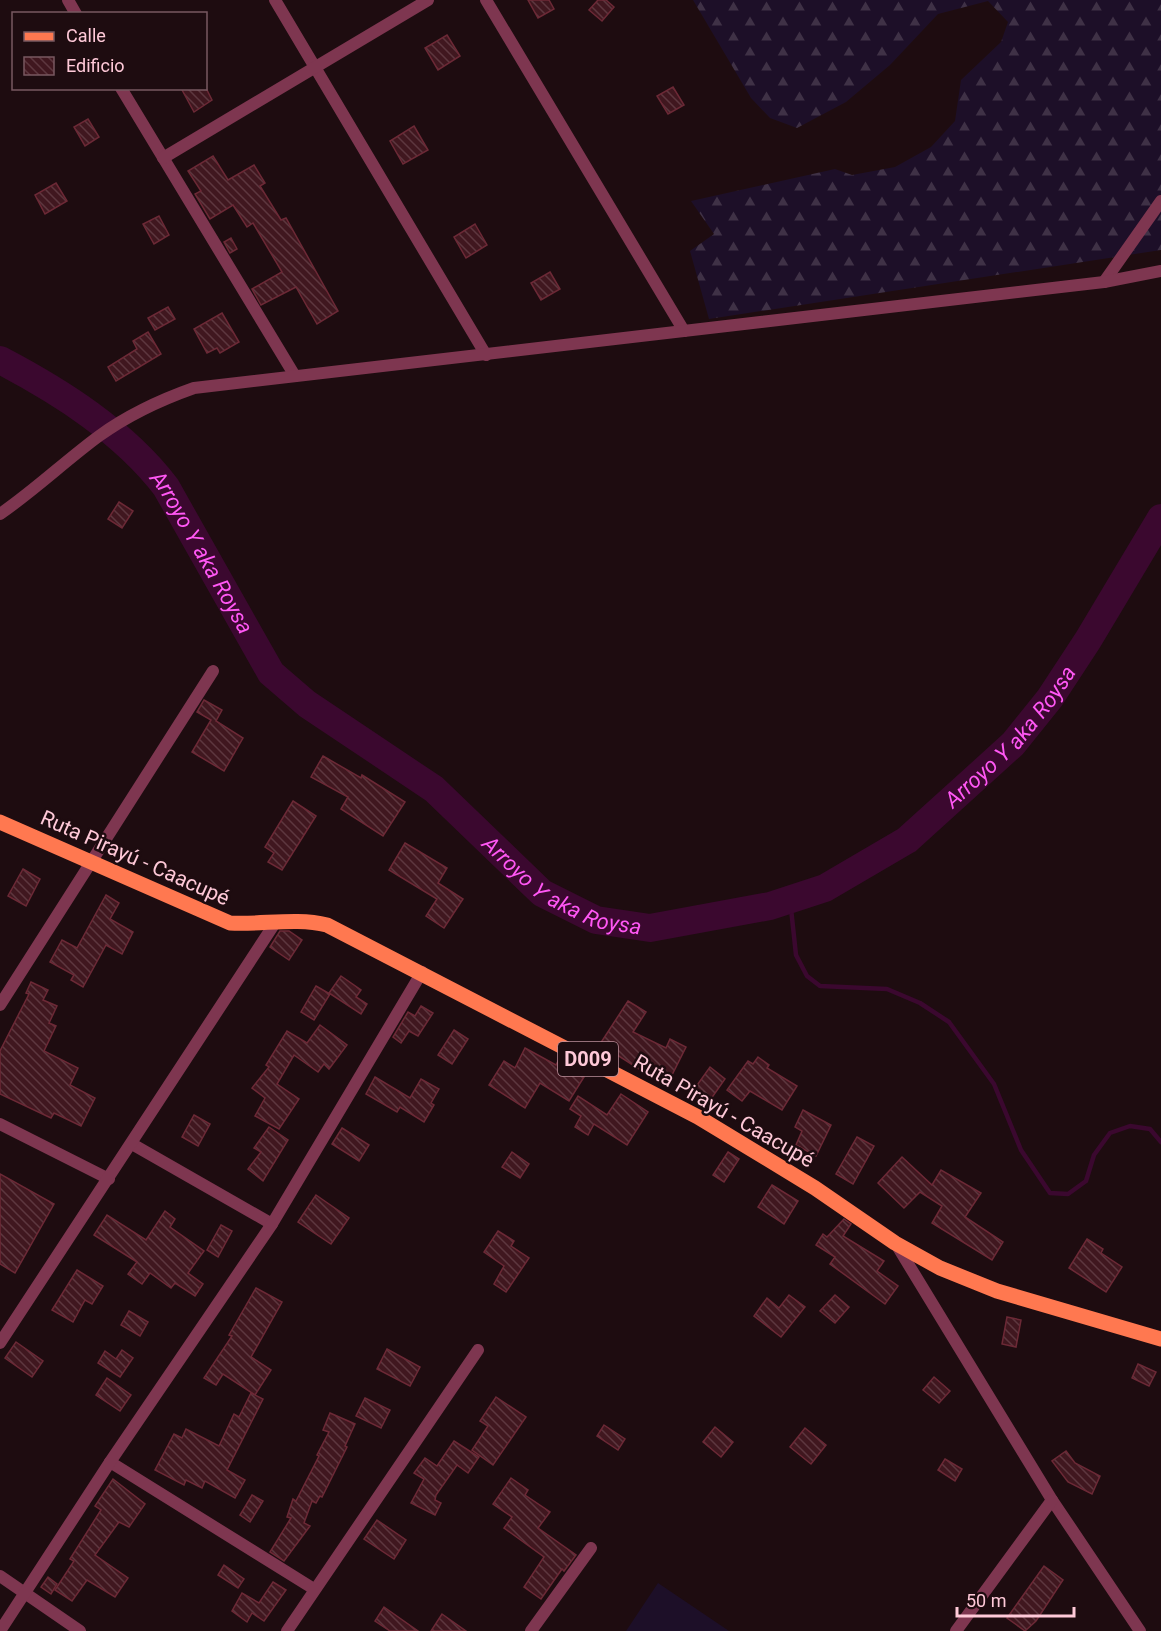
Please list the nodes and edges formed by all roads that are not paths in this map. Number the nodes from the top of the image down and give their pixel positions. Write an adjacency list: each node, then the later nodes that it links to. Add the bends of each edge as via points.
1 (275, 0): 4 (street)
2 (428, 0): 4 (street)
3 (486, 0): 10 (street)
4 (316, 67): 6 (street); 11 (street)
5 (122, 90): 6 (street)
6 (163, 158): 12 (street)
7 (1161, 201): 9 (street)
8 (1161, 271): 9 (street)
9 (1104, 282): 10 (street)
10 (684, 331): 11 (street)
11 (486, 355): 12 (street)
12 (294, 376): 13 (street, via 194,388 163,399 99,436)
13 (0, 514)
14 (213, 671): 16 (street)
15 (0, 822): 16 (main road, Ruta Pirayú - Caacupé / D009)
16 (91, 861): 17 (main road, Ruta Pirayú - Caacupé / D009, via 230,923); 19 (street)
17 (275, 923): 18 (main road, Ruta Pirayú - Caacupé / D009, via 309,920 327,925); 21 (street)
18 (422, 972): 23 (street); 24 (main road, Ruta Pirayú - Caacupé / D009, via 698,1118 815,1188)
19 (0, 1005)
20 (0, 1124): 22 (street)
21 (132, 1144): 22 (street); 23 (street)
22 (109, 1179): 26 (street)
23 (272, 1224): 28 (street)
24 (895, 1243): 25 (main road, Ruta Pirayú - Caacupé / D009, via 940,1268 997,1291); 29 (street)
25 (1161, 1339)
26 (0, 1343)
27 (478, 1350): 32 (street)
28 (110, 1462): 32 (street); 33 (street)
29 (1052, 1500): 38 (street); 39 (street)
30 (591, 1548): 37 (street)
31 (0, 1575): 33 (street)
32 (314, 1589): 36 (street)
33 (25, 1592): 34 (street); 35 (street)
34 (0, 1631)
35 (80, 1631)
36 (286, 1631)
37 (531, 1631)
38 (956, 1631)
39 (1140, 1631)

